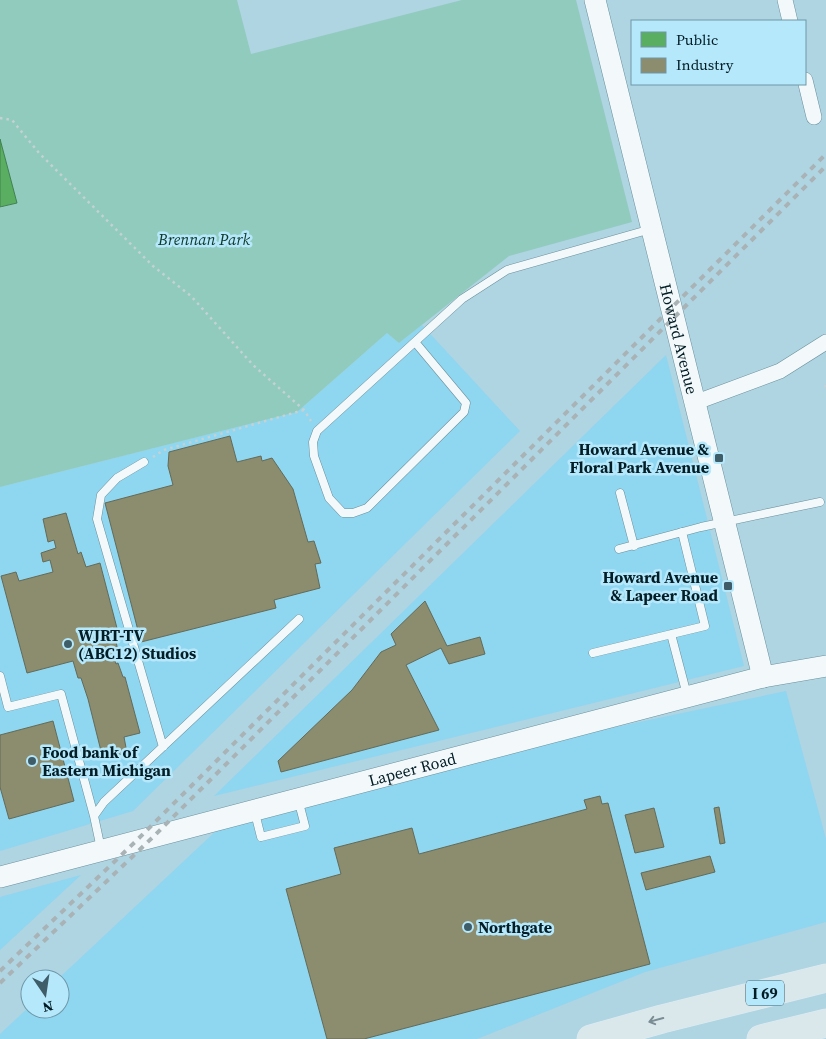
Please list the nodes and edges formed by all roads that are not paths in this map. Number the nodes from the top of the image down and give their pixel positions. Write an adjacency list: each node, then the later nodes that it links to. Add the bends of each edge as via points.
1 (595, 0): 6 (main road, Howard Avenue)
2 (785, 0): 3 (street)
3 (790, 20)
4 (806, 84): 5 (street)
5 (814, 117)
6 (651, 229): 7 (lane, via 507,270 462,299); 9 (main road, Howard Avenue)
7 (415, 342): 7 (lane, via 318,431 312,442 330,498 343,513 367,508 464,412 466,402)
8 (826, 342): 9 (street, via 780,371)
9 (694, 403): 13 (main road, Howard Avenue)
10 (144, 462): 24 (lane, via 117,478 100,495 97,519)
11 (620, 493): 15 (lane)
12 (820, 502): 13 (lane)
13 (724, 522): 14 (lane); 22 (main road, Howard Avenue)
14 (682, 532): 15 (lane); 18 (lane, via 705,626)
15 (634, 546): 16 (lane)
16 (619, 549)
17 (300, 619): 24 (lane)
18 (671, 634): 19 (lane); 23 (lane)
19 (593, 653)
20 (826, 666): 22 (main road, Lapeer Road)
21 (0, 676): 25 (lane, via 8,707 61,694)
22 (764, 678): 23 (main road, Lapeer Road)
23 (688, 697): 26 (main road, Lapeer Road)
24 (163, 747): 25 (lane, via 104,802)
25 (94, 816): 26 (lane)
26 (102, 851): 27 (main road, Lapeer Road)
27 (0, 877)
28 (826, 972): 30 (highway)
29 (826, 978): 30 (highway, I 69)
30 (703, 1008): 32 (highway, I 69, one-way to 32)
31 (826, 1024): 33 (highway)
32 (591, 1039)
33 (761, 1039)

